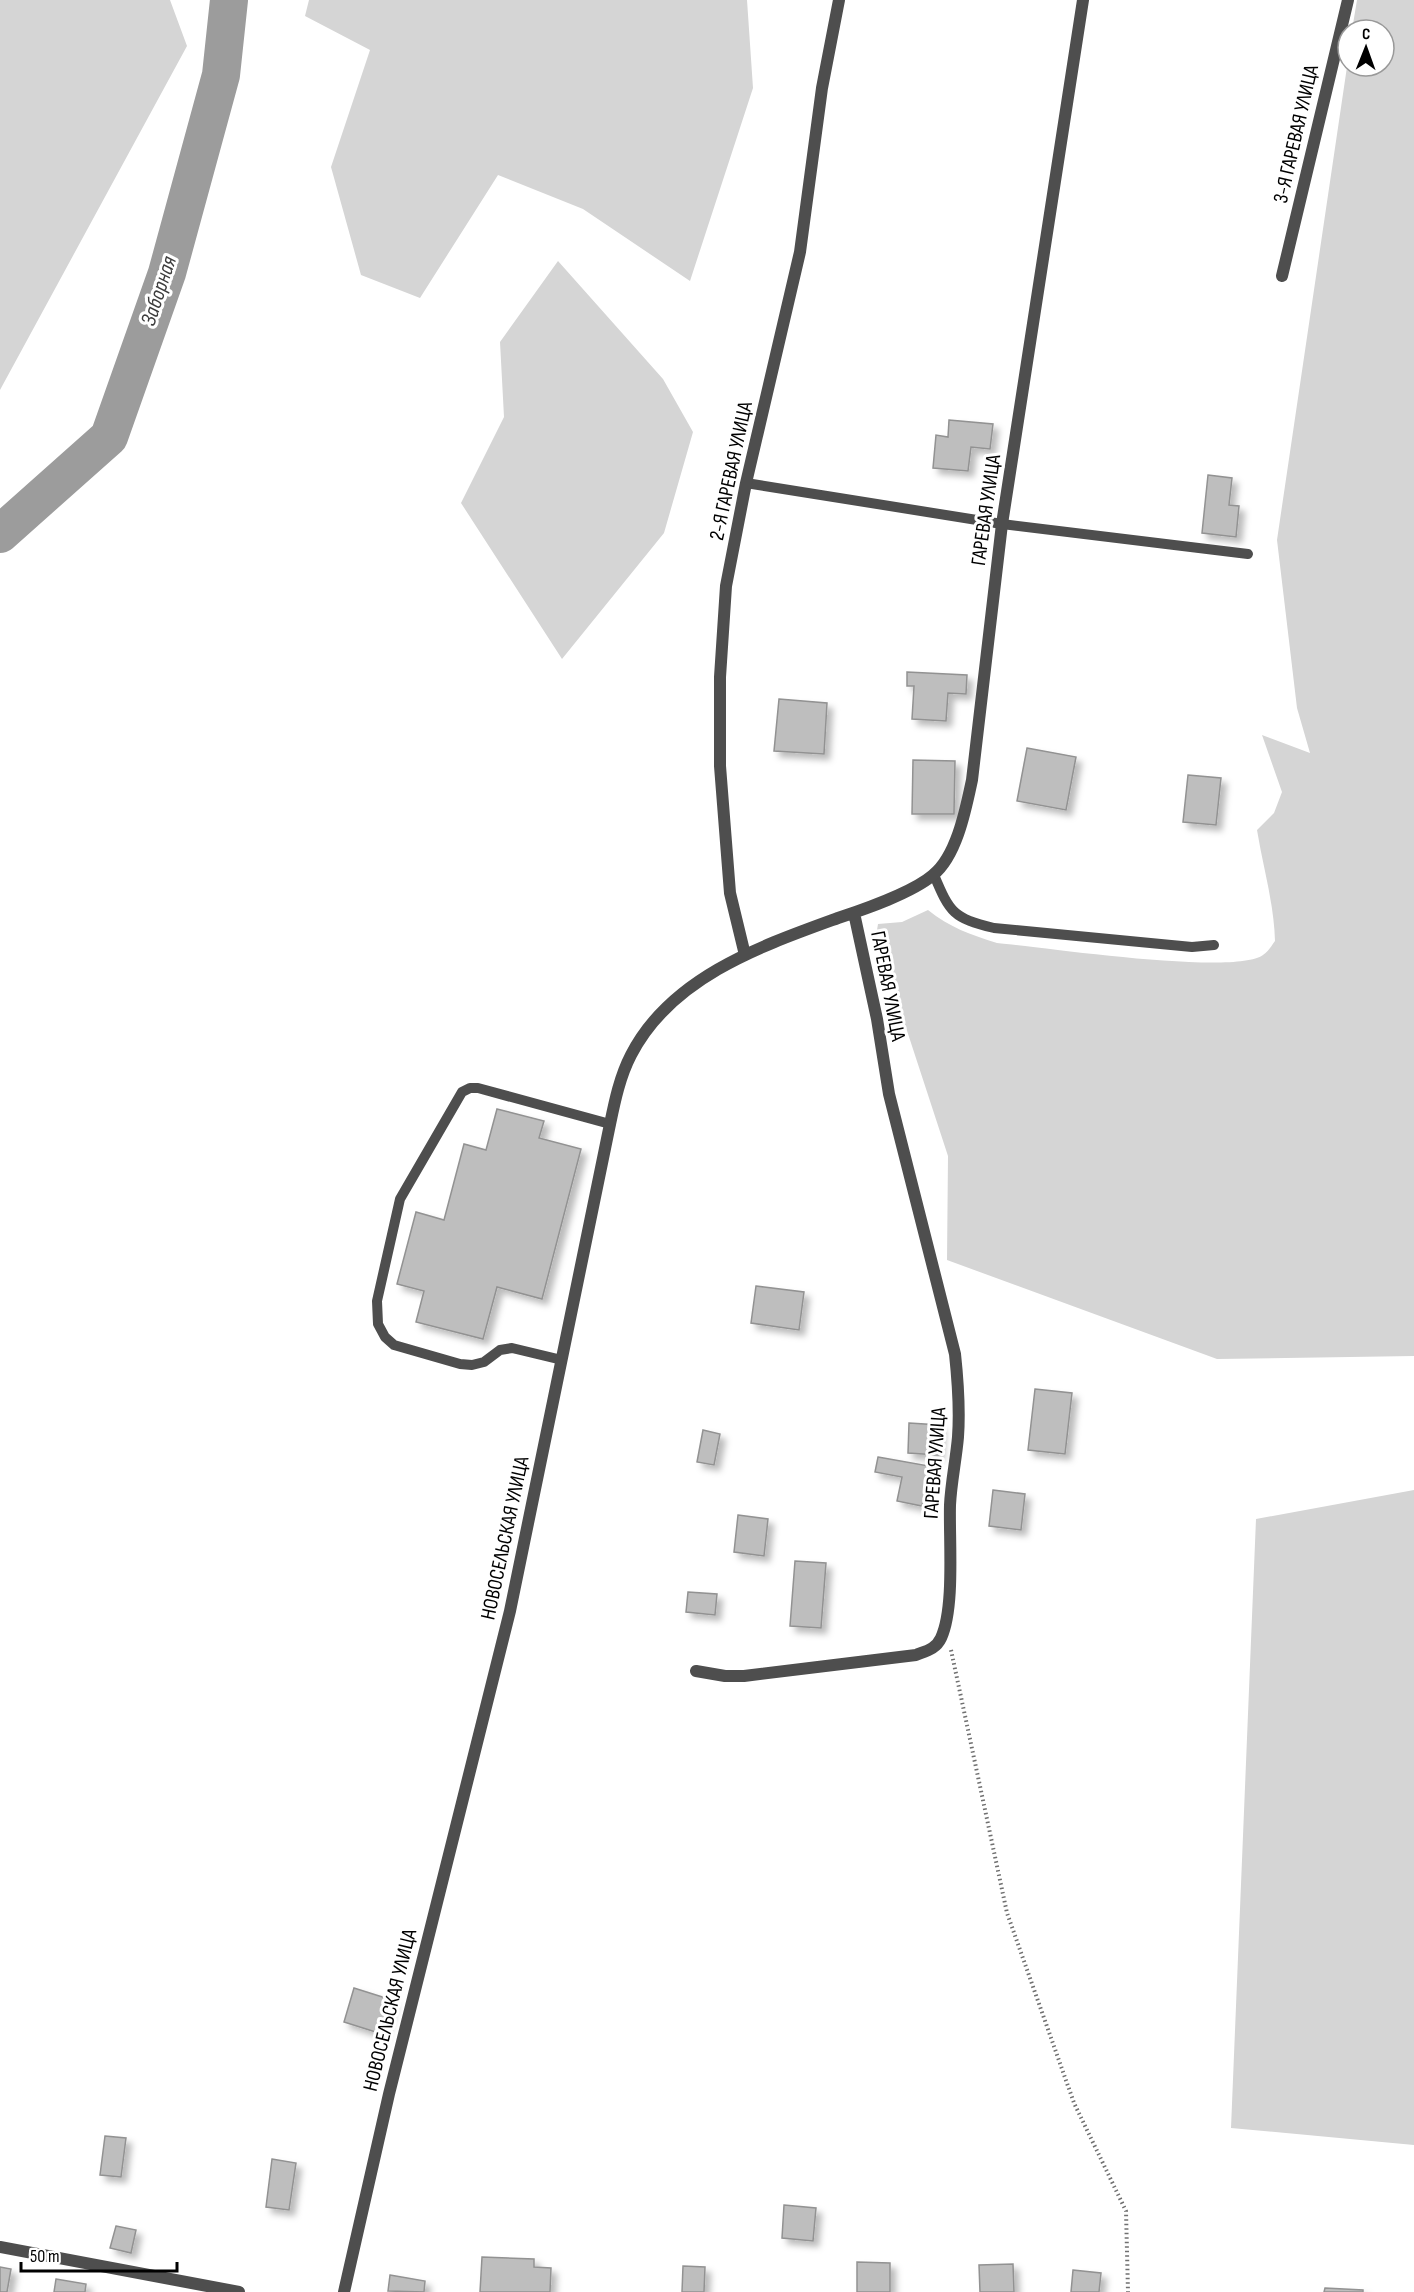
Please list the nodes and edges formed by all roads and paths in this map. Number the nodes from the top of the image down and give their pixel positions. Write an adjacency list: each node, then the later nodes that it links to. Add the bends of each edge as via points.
1 (839, 0): 5 (street, 2-Я ГАРЕВАЯ УЛИЦА, via 822,88 800,252)
2 (1083, 0): 6 (street, ГАРЕВАЯ УЛИЦА)
3 (1348, 0): 4 (street, 3-Я ГАРЕВАЯ УЛИЦА)
4 (1282, 276)
5 (746, 483): 6 (lane); 11 (street, 2-Я ГАРЕВАЯ УЛИЦА, via 726,586 720,677 720,766 730,892)
6 (1002, 524): 7 (lane); 8 (street, ГАРЕВАЯ УЛИЦА, via 972,780 956,838)
7 (1248, 554)
8 (934, 875): 9 (street, ГАРЕВАЯ УЛИЦА); 10 (lane, via 946,905 971,923 1192,947)
9 (854, 912): 11 (street, НОВОСЕЛЬСКАЯ УЛИЦА); 14 (street, ГАРЕВАЯ УЛИЦА, via 889,1094 955,1354 958,1436 950,1503)
10 (1214, 945)
11 (745, 955): 12 (street, НОВОСЕЛЬСКАЯ УЛИЦА, via 690,987 644,1034 630,1056)
12 (610, 1124): 13 (street, НОВОСЕЛЬСКАЯ УЛИЦА); 13 (lane, via 478,1088 462,1092 400,1199 377,1301 378,1324 385,1337 411,1351 472,1365 512,1348)
13 (562, 1360): 18 (street, НОВОСЕЛЬСКАЯ УЛИЦА, via 510,1611 389,2094)
14 (945, 1626): 15 (street, ГАРЕВАЯ УЛИЦА, via 932,1650 916,1655 744,1676); 19 (path, via 1007,1913 1074,2103 1126,2211)
15 (696, 1671)
16 (0, 2247): 17 (street)
17 (239, 2292)
18 (344, 2292)
19 (1128, 2292)

